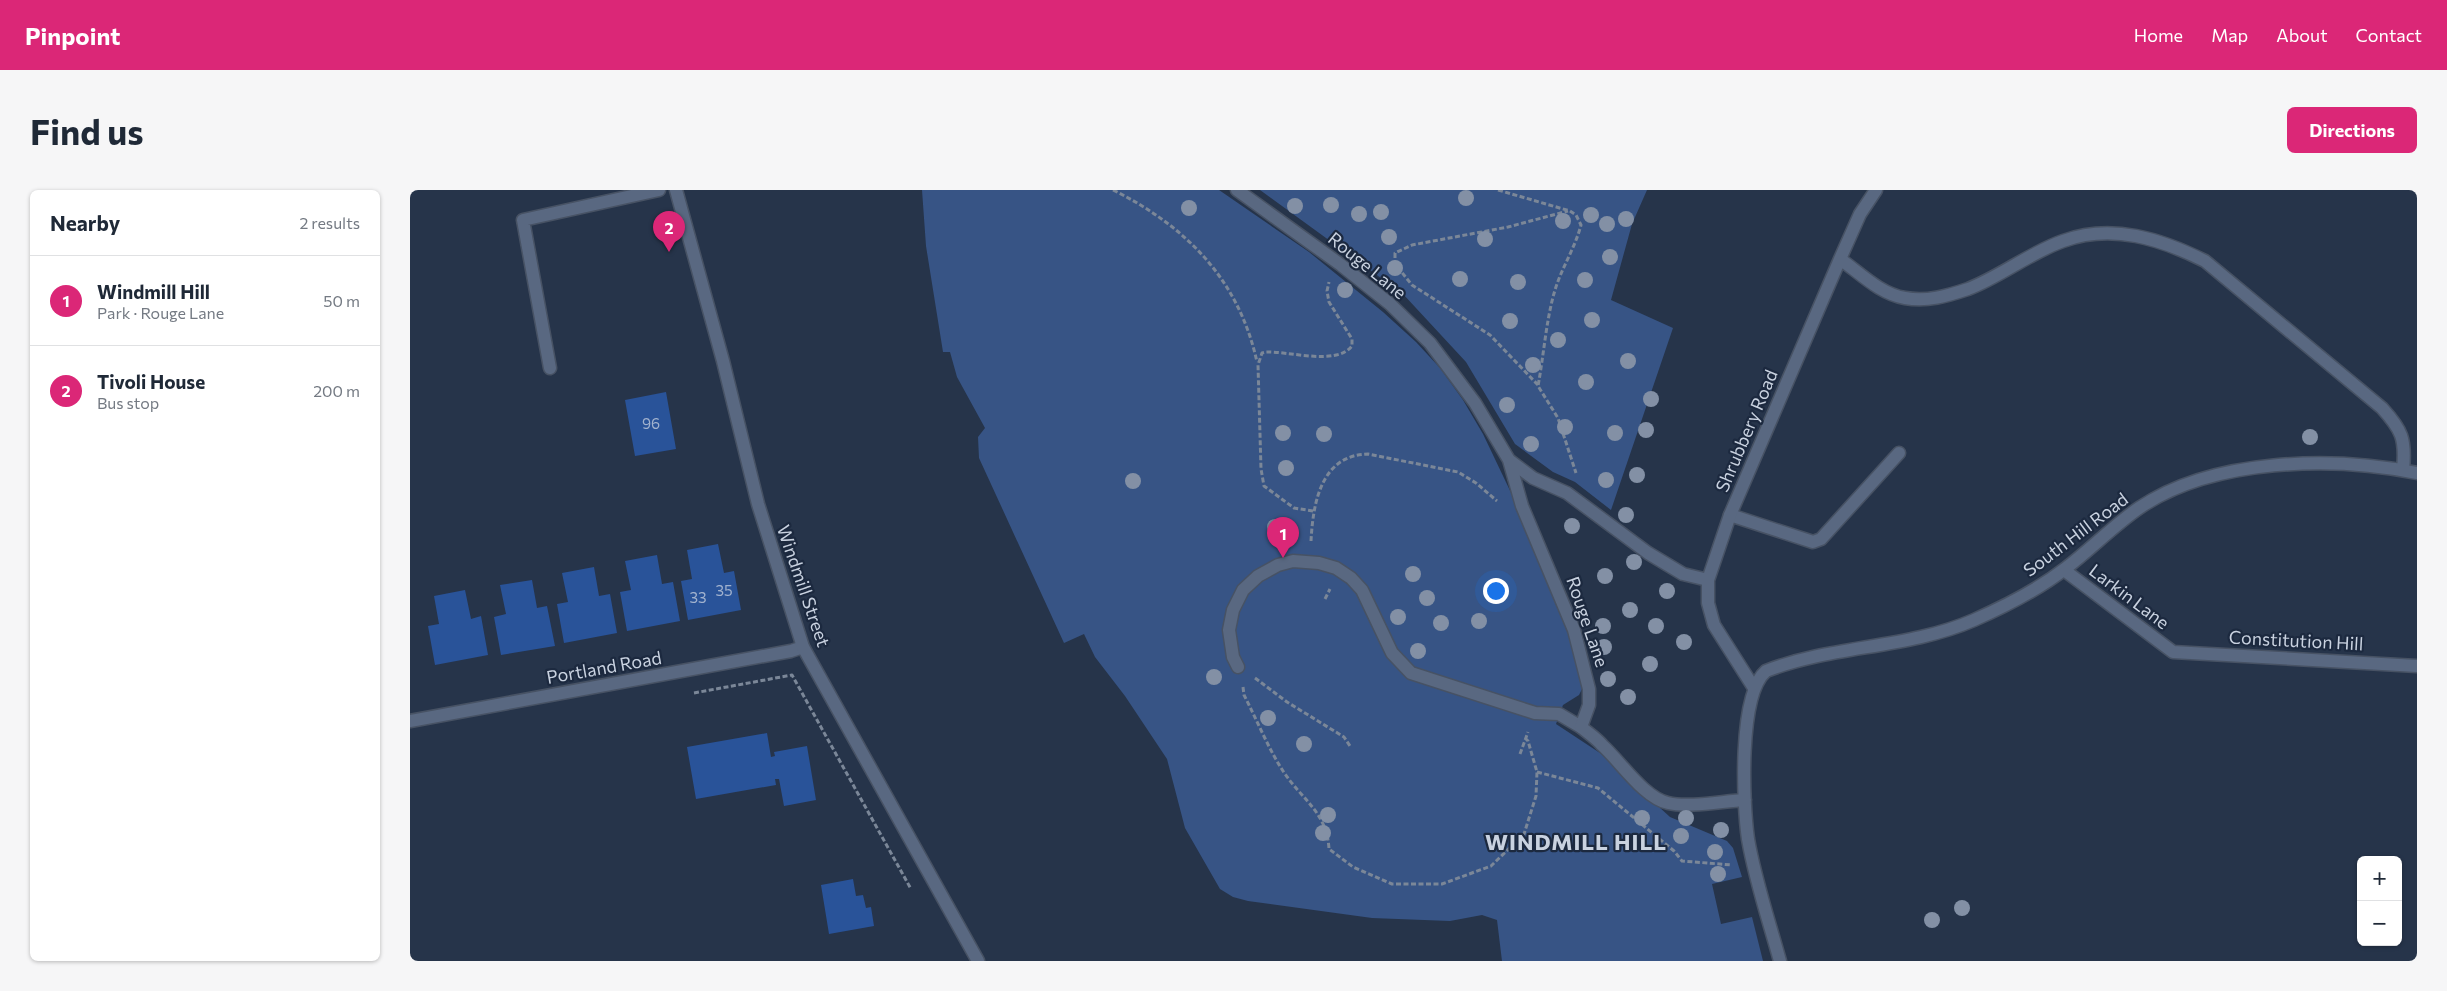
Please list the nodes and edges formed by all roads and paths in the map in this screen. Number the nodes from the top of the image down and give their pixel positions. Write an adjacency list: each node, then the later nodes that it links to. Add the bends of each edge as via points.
1 (659, 190): 11 (street, via 523,220)
2 (676, 190): 24 (street, Windmill Street, via 758,504)
3 (1113, 190): 10 (path, via 1184,235 1206,256 1247,326)
4 (1237, 190): 14 (street, Rouge Lane, via 1341,264 1390,304 1423,337 1475,403)
5 (1498, 190): 7 (path)
6 (1876, 190): 8 (street, Shrubbery Road, via 1860,214)
7 (1570, 211): 12 (path, via 1581,225 1562,269 1551,306); 12 (path, via 1508,227 1412,245 1395,253 1395,264 1412,284 1490,335)
8 (1840, 259): 15 (street, via 1888,292 1922,300 1944,297 1978,285 2062,241 2089,234 2122,233 2151,238 2205,261 2382,408 2403,436); 20 (street, Shrubbery Road)
9 (1330, 280): 10 (path, via 1329,302 1352,339 1352,346 1345,353 1336,355 1266,352 1259,357)
10 (1258, 365): 19 (path, via 1264,486 1294,508)
11 (550, 368)
12 (1538, 386): 17 (path, via 1558,418 1568,444 1581,487)
13 (1900, 452): 20 (street, via 1821,539 1813,542)
14 (1509, 460): 17 (street, Rouge Lane, via 1532,478); 31 (street, Rouge Lane, via 1522,506 1563,601 1582,658 1590,699)
15 (2403, 470): 16 (street, South Hill Road); 22 (street, South Hill Road, via 2336,462 2264,466 2184,484 2139,508)
16 (2417, 473)
17 (1573, 497): 23 (street, Rouge Lane, via 1648,553 1683,574)
18 (1499, 503): 19 (path, via 1458,472 1356,454 1330,470)
19 (1313, 511): 21 (path)
20 (1730, 515): 23 (street, Shrubbery Road)
21 (1311, 562): 27 (street, via 1293,561 1278,565 1242,590 1229,630); 31 (street, via 1336,568 1362,590 1392,653 1411,673 1535,713 1559,714)
22 (2064, 570): 25 (street, Larkin Lane); 28 (street, South Hill Road, via 2018,598 1965,624 1772,668 1761,675)
23 (1708, 580): 28 (street, Shrubbery Road, via 1708,603 1714,625)
24 (803, 647): 30 (street, Portland Road); 38 (street, Windmill Street)
25 (2173, 652): 26 (street, Constitution Hill)
26 (2417, 666)
27 (1238, 667): 32 (path, via 1344,737); 34 (path, via 1244,695 1283,771 1319,816 1328,833 1329,849 1353,867 1392,884 1442,884 1491,866 1524,834 1536,796)
28 (1754, 688): 35 (street, via 1746,730)
29 (688, 694): 37 (path, via 792,676)
30 (410, 721)
31 (1581, 728): 35 (street, via 1660,800 1684,804)
32 (1350, 746)
33 (1520, 754): 34 (path, via 1526,738)
34 (1537, 772): 36 (path, via 1598,788 1682,861)
35 (1745, 800): 39 (street, via 1748,838)
36 (1739, 866)
37 (915, 896)
38 (978, 961)
39 (1780, 961)

